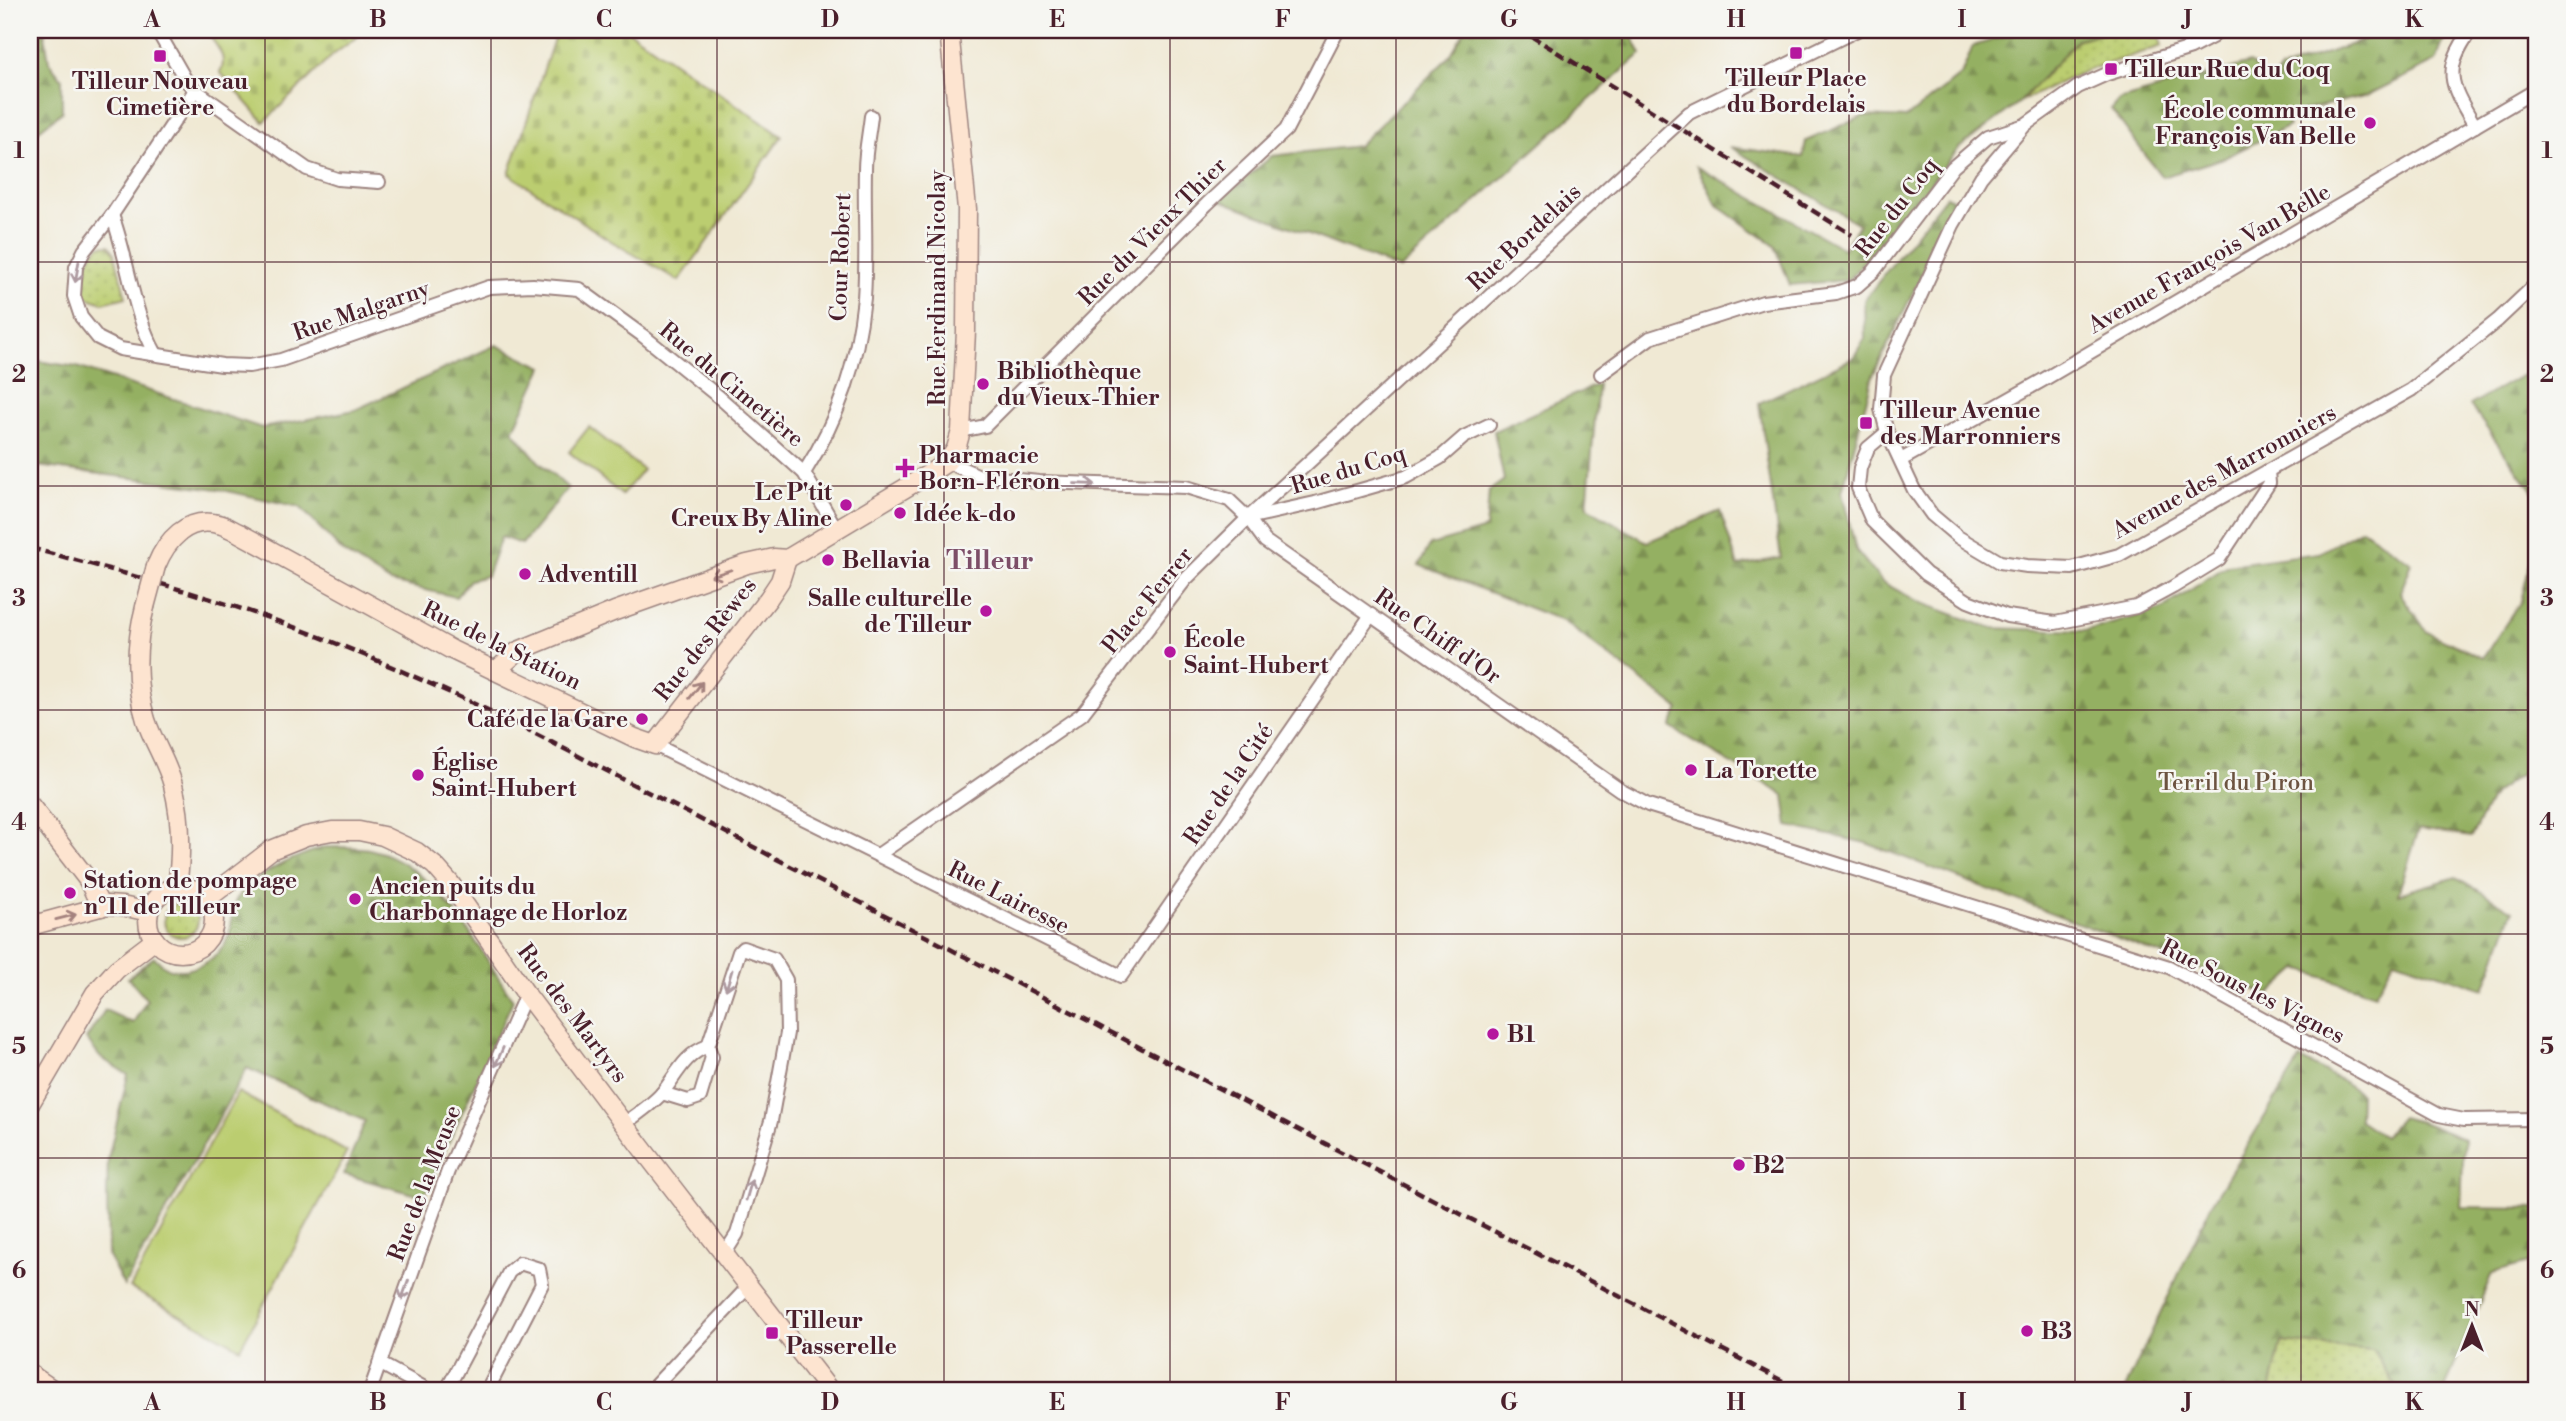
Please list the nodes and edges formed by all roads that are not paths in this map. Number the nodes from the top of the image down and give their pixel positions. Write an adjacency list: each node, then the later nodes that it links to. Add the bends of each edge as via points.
1 (158, 30): 7 (street)
2 (949, 30): 19 (street, Rue Ferdinand Nicolay, via 967,209)
3 (1338, 30): 19 (street, Rue du Vieux Thier, via 1286,130 985,426)
4 (1857, 30): 25 (street, Rue Bordelais, via 1689,113)
5 (2220, 30): 10 (street, Avenue des Marronniers, via 2191,48 2078,87)
6 (2471, 30): 11 (street, via 2456,51 2451,72 2455,94)
7 (195, 90): 12 (street, via 307,169 337,179); 13 (street, Rue Malgarny)
8 (2536, 90): 11 (street, Avenue François Van Belle)
9 (872, 117): 24 (street, Cour Robert, via 865,166 864,297 855,351 844,398)
10 (2025, 125): 17 (street, Rue du Coq, via 1988,137 1952,167 1874,271 1857,286 1763,302 1650,338); 20 (street, Avenue des Marronniers, via 1981,177 1953,225 1884,375 1881,410)
11 (2474, 126): 21 (street, Avenue François Van Belle)
12 (379, 182)
13 (112, 215): 16 (street, via 143,331); 16 (street, Rue Malgarny, one-way to 16, via 76,267 74,296 81,317 98,338 120,349)
14 (2536, 284): 23 (street, Avenue des Marronniers, via 2411,390)
15 (579, 289): 16 (street, Rue Malgarny, via 489,287 249,366); 24 (street, Rue du Cimetière, via 719,397)
16 (156, 354)
17 (1601, 374)
18 (1489, 425): 25 (street, Rue du Coq, via 1406,477)
19 (961, 431): 22 (street, Rue Ferdinand Nicolay)
20 (1887, 432): 21 (street, Avenue des Marronniers); 23 (street, via 1868,448 1860,468 1858,488 1872,521 1926,573 1968,601 2007,616 2055,623 2136,607 2219,559 2269,483)
21 (1901, 460): 23 (street, Avenue des Marronniers, via 1926,507 1958,537 2000,562 2052,568 2073,568 2119,555)
22 (947, 462): 25 (street, Rue Chiff d'Or, one-way to 25, via 980,476 1186,487 1229,500); 26 (street)
23 (2268, 471)
24 (804, 472): 26 (street, Rue du Cimetière)
25 (1248, 518): 28 (street, Rue Chiff d'Or, via 1265,541); 32 (street, Place Ferrer, via 1185,579 1082,714)
26 (837, 530): 27 (street)
27 (787, 559): 29 (street, one-way to 29, via 747,564 615,611 517,651); 30 (street, Rue des Rèwes, one-way to 27, via 768,599)
28 (1371, 615): 33 (street, Rue Chiff d'Or, via 1648,805); 40 (street, Rue de la Cité)
29 (496, 670): 30 (street, Rue de la Station); 34 (street, Rue de la Station, bridge, via 217,523 194,524 173,536 163,548 145,607 137,647 137,679 146,720 172,782 180,821)
30 (655, 745): 32 (street, Rue de la Station)
31 (30, 805): 36 (street, via 88,880)
32 (878, 855): 40 (street, Rue Lairesse)
33 (1905, 886): 45 (street, Rue Sous les Vignes, via 2169,967 2439,1115 2464,1120)
34 (177, 887): 35 (street, via 190,888); 37 (street, via 158,897)
35 (207, 899): 39 (street, via 214,917 204,944 176,953); 41 (street, Rue des Martyrs, via 271,850 306,836 331,831 379,835 417,852 435,866)
36 (101, 907): 37 (street, via 122,905); 38 (street, one-way to 36)
37 (149, 912): 39 (street)
38 (30, 926)
39 (155, 940): 44 (street, via 117,969 96,993)
40 (1121, 976)
41 (526, 994): 46 (street, Rue des Martyrs); 49 (street, Rue de la Meuse, one-way to 49, via 448,1171)
42 (709, 1046): 43 (street, via 698,1050 674,1073); 43 (street, via 712,1057 700,1097 688,1101); 47 (street, one-way to 42, via 737,1234 771,1121 787,1033 786,980 774,960 743,948 739,951)
43 (662, 1093): 46 (street)
44 (30, 1104)
45 (2536, 1119)
46 (625, 1124): 47 (street, Rue des Martyrs)
47 (725, 1253): 48 (street, Rue des Martyrs)
48 (749, 1286): 56 (street); 57 (street, Rue des Martyrs)
49 (379, 1363): 52 (street, Rue de la Meuse); 53 (street)
50 (33, 1378): 51 (street)
51 (55, 1391)
52 (370, 1391)
53 (429, 1391)
54 (446, 1391): 55 (street, via 509,1272 520,1263 539,1269 542,1284)
55 (486, 1391)
56 (650, 1391)
57 (830, 1391)

